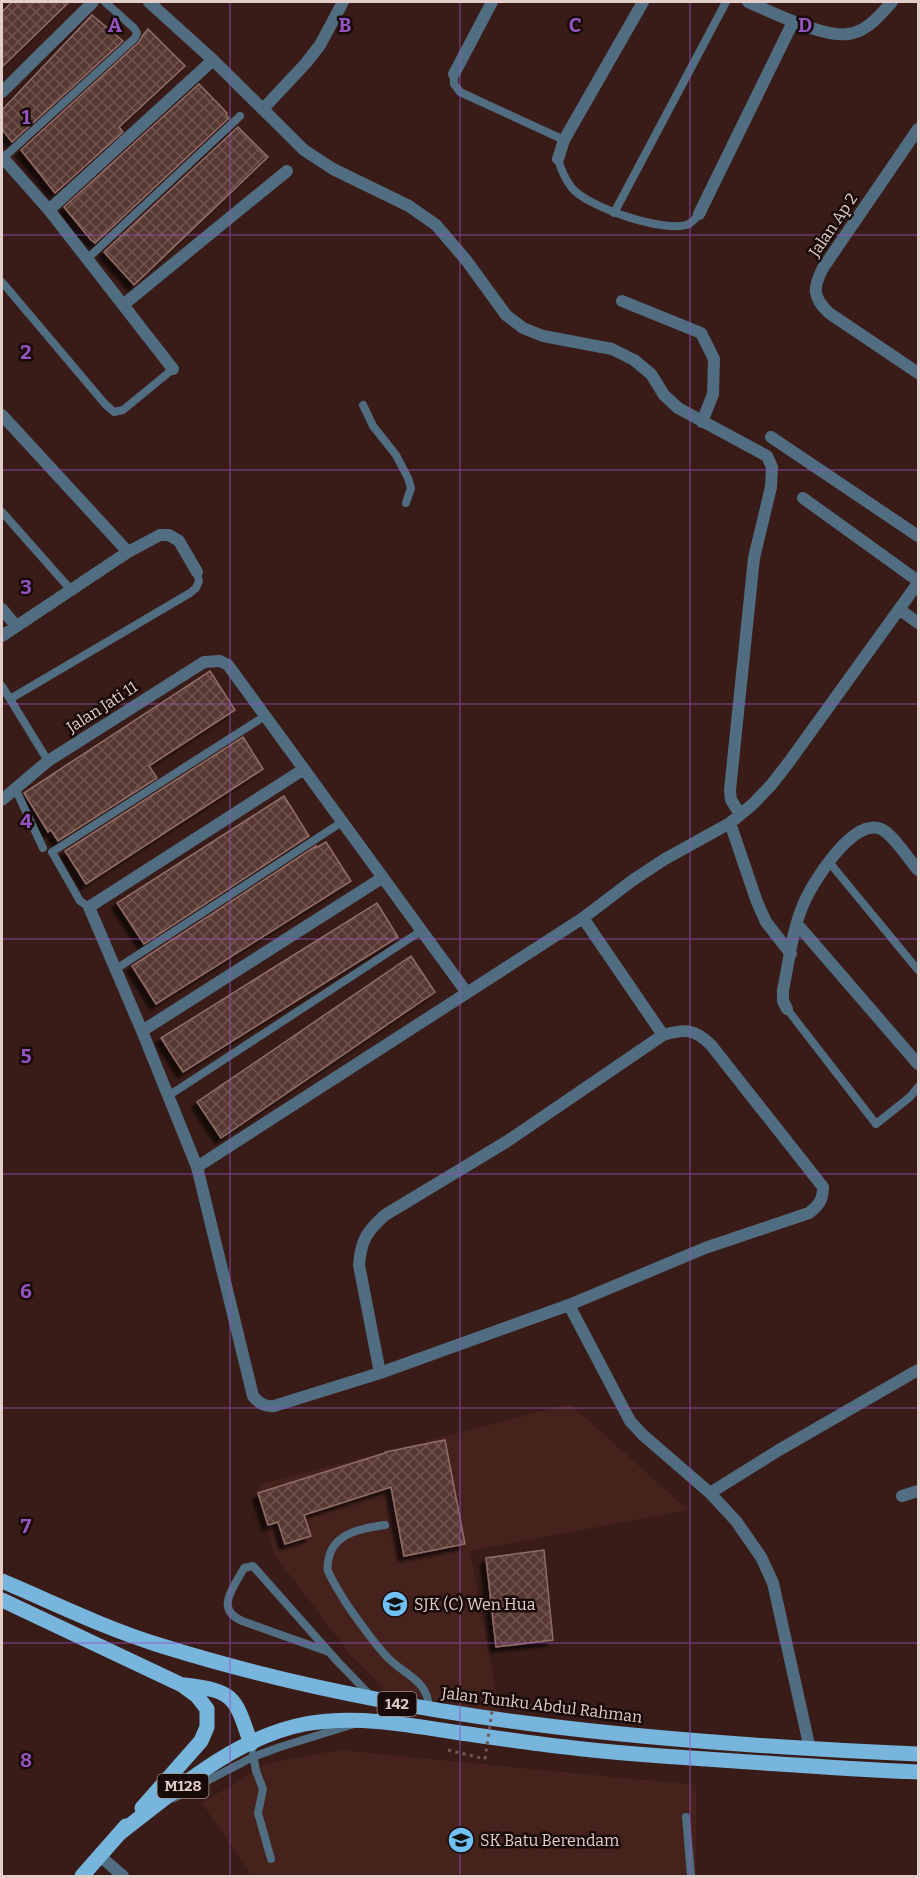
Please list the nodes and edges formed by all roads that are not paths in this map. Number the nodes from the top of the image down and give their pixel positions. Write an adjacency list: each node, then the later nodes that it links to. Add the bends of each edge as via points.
1 (93, 2): 13 (street)
2 (105, 2): 18 (lane, via 134,28 135,38)
3 (149, 2): 11 (street)
4 (343, 2): 14 (street, via 320,45)
5 (492, 2): 12 (street)
6 (643, 2): 17 (street)
7 (726, 2): 22 (lane)
8 (748, 2): 10 (street)
9 (892, 2): 10 (street, via 865,28 852,34 838,35)
10 (793, 22): 23 (street)
11 (213, 60): 14 (street); 21 (street)
12 (454, 74): 17 (lane, via 454,84 460,92)
13 (2, 92)
14 (263, 109): 32 (street, via 318,160 409,206 436,225 507,315 523,328 612,350 634,360 651,374 678,408)
15 (240, 116): 24 (lane)
16 (918, 129): 29 (street, Jalan Ap 2, via 823,268 815,288 817,298 829,313)
17 (564, 140): 19 (street)
18 (2, 158): 21 (street)
19 (558, 159): 22 (lane, via 572,189)
20 (287, 171): 27 (street)
21 (49, 210): 24 (street)
22 (614, 213): 23 (lane, via 650,224 677,225 689,224)
23 (699, 214)
24 (87, 259): 27 (street)
25 (2, 282): 28 (lane, via 114,412 123,410)
26 (622, 301): 32 (street, via 701,333 714,359 713,394)
27 (123, 305): 28 (street)
28 (173, 369)
29 (918, 372)
30 (363, 405): 35 (lane, via 408,478 411,488)
31 (2, 415): 38 (street)
32 (702, 422): 54 (street, via 767,456 772,467 754,558 732,778 731,800)
33 (771, 437): 37 (street)
34 (803, 498): 40 (street)
35 (406, 502)
36 (2, 512): 41 (lane)
37 (918, 536)
38 (128, 552): 39 (street, via 160,535 170,535 179,541); 41 (street)
39 (197, 572): 48 (lane, via 200,581 190,593)
40 (918, 582): 43 (street)
41 (71, 590): 45 (street)
42 (2, 609): 45 (street)
43 (899, 609): 44 (street); 54 (street, via 778,777)
44 (918, 623)
45 (16, 626): 46 (street)
46 (2, 636)
47 (2, 686): 48 (lane)
48 (10, 699): 50 (lane)
49 (265, 716): 50 (street, Jalan Jati 11, via 228,665 204,662); 51 (street); 61 (lane, via 52,852 80,901)
50 (48, 761): 52 (street, Jalan Jati 11)
51 (304, 769): 55 (street); 61 (street)
52 (15, 788): 53 (street, Jalan Jati 11); 57 (lane)
53 (2, 797)
54 (740, 814): 56 (street)
55 (342, 822): 60 (street); 66 (lane)
56 (730, 823): 62 (street, via 665,859); 65 (street, via 766,922)
57 (43, 848)
58 (829, 862): 59 (street, via 849,840 871,827 889,835); 63 (street, via 803,905); 67 (lane)
59 (918, 870)
60 (382, 878): 64 (street); 70 (street)
61 (89, 907): 66 (street)
62 (583, 918): 68 (street); 71 (street)
63 (797, 924): 65 (street); 72 (street)
64 (421, 931): 68 (street); 74 (lane)
65 (791, 954): 69 (street, via 783,990)
66 (116, 969): 70 (street)
67 (918, 970)
68 (467, 993): 75 (street)
69 (787, 1010): 73 (lane, via 876,1124)
70 (142, 1032): 74 (street)
71 (663, 1035): 76 (street, via 691,1031 711,1044 818,1179 823,1199 809,1213 705,1248); 78 (street, via 506,1142 373,1226 364,1237 359,1265)
72 (918, 1064)
73 (918, 1087)
74 (168, 1096): 75 (street)
75 (197, 1167): 78 (street, via 253,1396 263,1405 274,1406)
76 (569, 1305): 78 (street); 80 (street, via 630,1421)
77 (918, 1370): 80 (street)
78 (380, 1373)
79 (918, 1491): 81 (street)
80 (710, 1493): 89 (street, via 747,1536 772,1583)
81 (902, 1496)
82 (385, 1525): 88 (lane, via 360,1529 337,1542 327,1569 363,1629 424,1688)
83 (2, 1581): 87 (main road, Jalan Tunku Abdul Rahman / 142, via 79,1616 159,1645)
84 (2, 1600): 86 (main road)
85 (329, 1652): 85 (lane, via 242,1621 230,1613 229,1597 244,1568 253,1566); 87 (lane)
86 (182, 1685): 90 (main road, via 216,1690 231,1698); 94 (main road, via 207,1709 207,1727 201,1741)
87 (375, 1700): 88 (main road, Jalan Tunku Abdul Rahman / 142)
88 (429, 1709): 89 (main road, Jalan Tunku Abdul Rahman / 142, via 600,1732)
89 (810, 1749): 91 (main road, Jalan Tunku Abdul Rahman / 142)
90 (252, 1750): 92 (main road, 142, via 265,1737 304,1724 347,1720 605,1751); 94 (main road, M128, via 221,1760); 96 (lane, via 263,1789 258,1813)
91 (918, 1754)
92 (918, 1772)
93 (686, 1817): 99 (lane)
94 (119, 1834): 95 (main road, M128)
95 (100, 1856): 97 (main road, M128); 98 (street)
96 (271, 1859)
97 (81, 1876)
98 (123, 1876)
99 (692, 1876)

